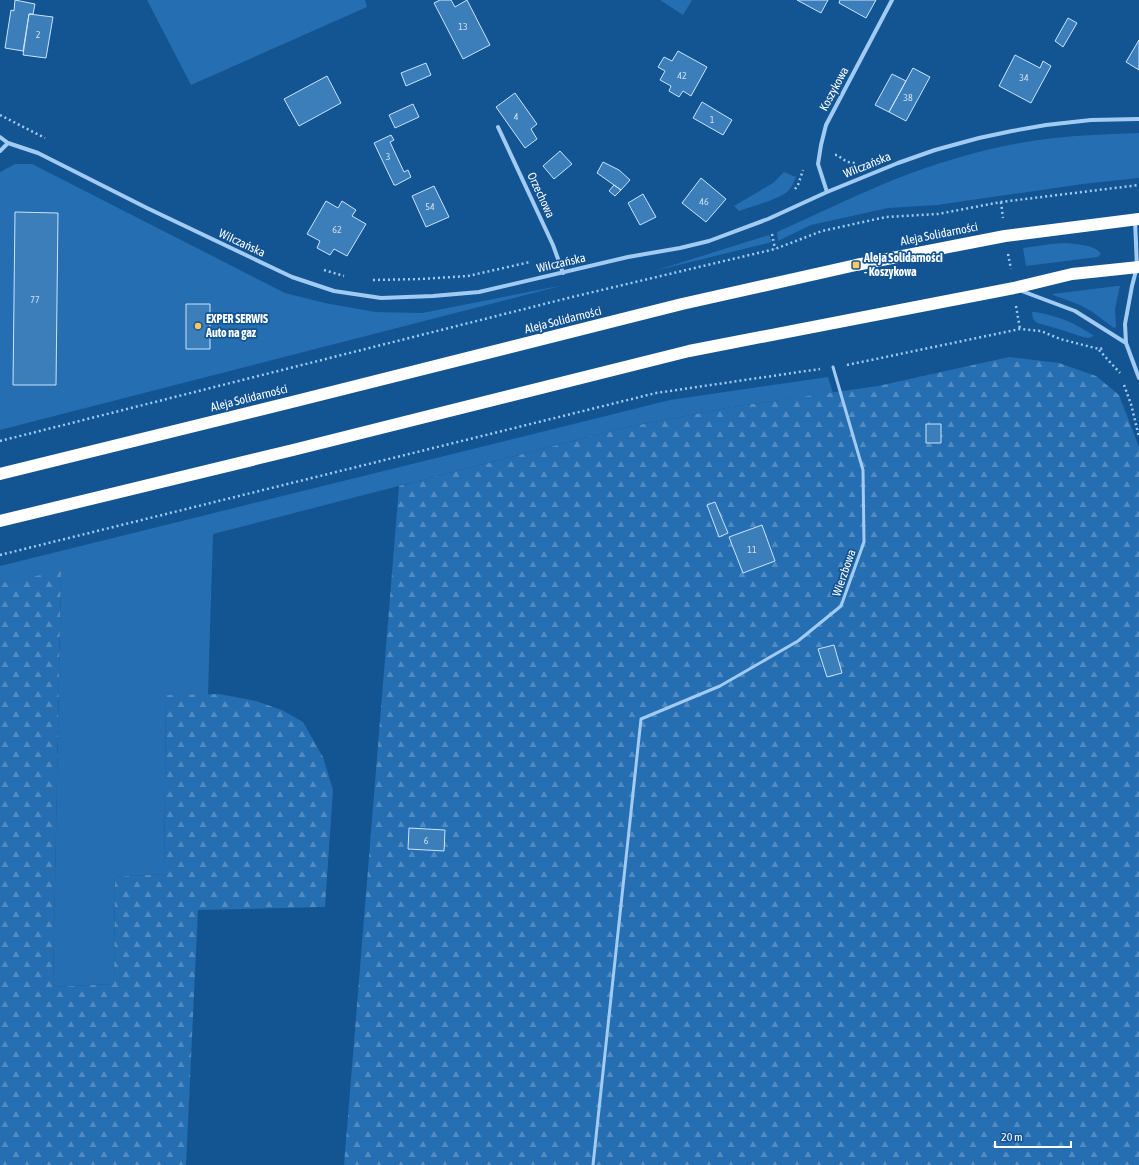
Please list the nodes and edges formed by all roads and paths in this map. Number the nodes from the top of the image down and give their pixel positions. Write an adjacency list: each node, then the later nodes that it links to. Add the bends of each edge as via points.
1 (892, 0): 12 (street, Koszykowa, via 826,125 818,164)
2 (0, 115): 6 (path)
3 (1139, 119): 12 (street, WiIczańska, via 1091,120 1046,125 979,138 898,163)
4 (498, 127): 16 (street, Orzechowa)
5 (0, 137): 7 (street, WiIczańska)
6 (49, 140)
7 (8, 142): 8 (street); 19 (street, WiIczańska, via 38,153 146,208 292,277 334,291 381,298 433,296 479,292)
8 (0, 150)
9 (804, 165): 11 (path, via 798,184)
10 (1139, 185): 13 (path)
11 (792, 192)
12 (827, 192): 19 (street, WiIczańska, via 768,219 709,241)
13 (1001, 202): 15 (path); 29 (path, via 938,214 886,217 822,231 775,249)
14 (1137, 219): 15 (highway, Aleja Solidarności); 17 (street)
15 (1005, 236): 22 (path); 30 (highway, Aleja Solidarności, via 856,265 682,304)
16 (558, 257): 19 (street, Orzechowa); 21 (path, via 468,276)
17 (1138, 267): 22 (highway, via 1072,274); 24 (street, via 1125,324)
18 (318, 268): 20 (path)
19 (563, 273)
20 (346, 276)
21 (368, 279)
22 (1014, 288): 23 (path); 24 (street, via 1075,312); 31 (highway, via 689,351)
23 (1020, 329): 25 (path, via 1041,331 1060,339); 26 (path)
24 (1126, 343): 25 (path); 27 (street)
25 (1099, 349): 28 (path, via 1119,372)
26 (833, 367): 32 (path, via 656,393); 33 (lane, Wierzbowa, via 863,470 864,542 842,606 798,641 726,682 641,720)
27 (1139, 378)
28 (1139, 436)
29 (0, 441)
30 (0, 474)
31 (0, 521)
32 (0, 555)
33 (593, 1165)

